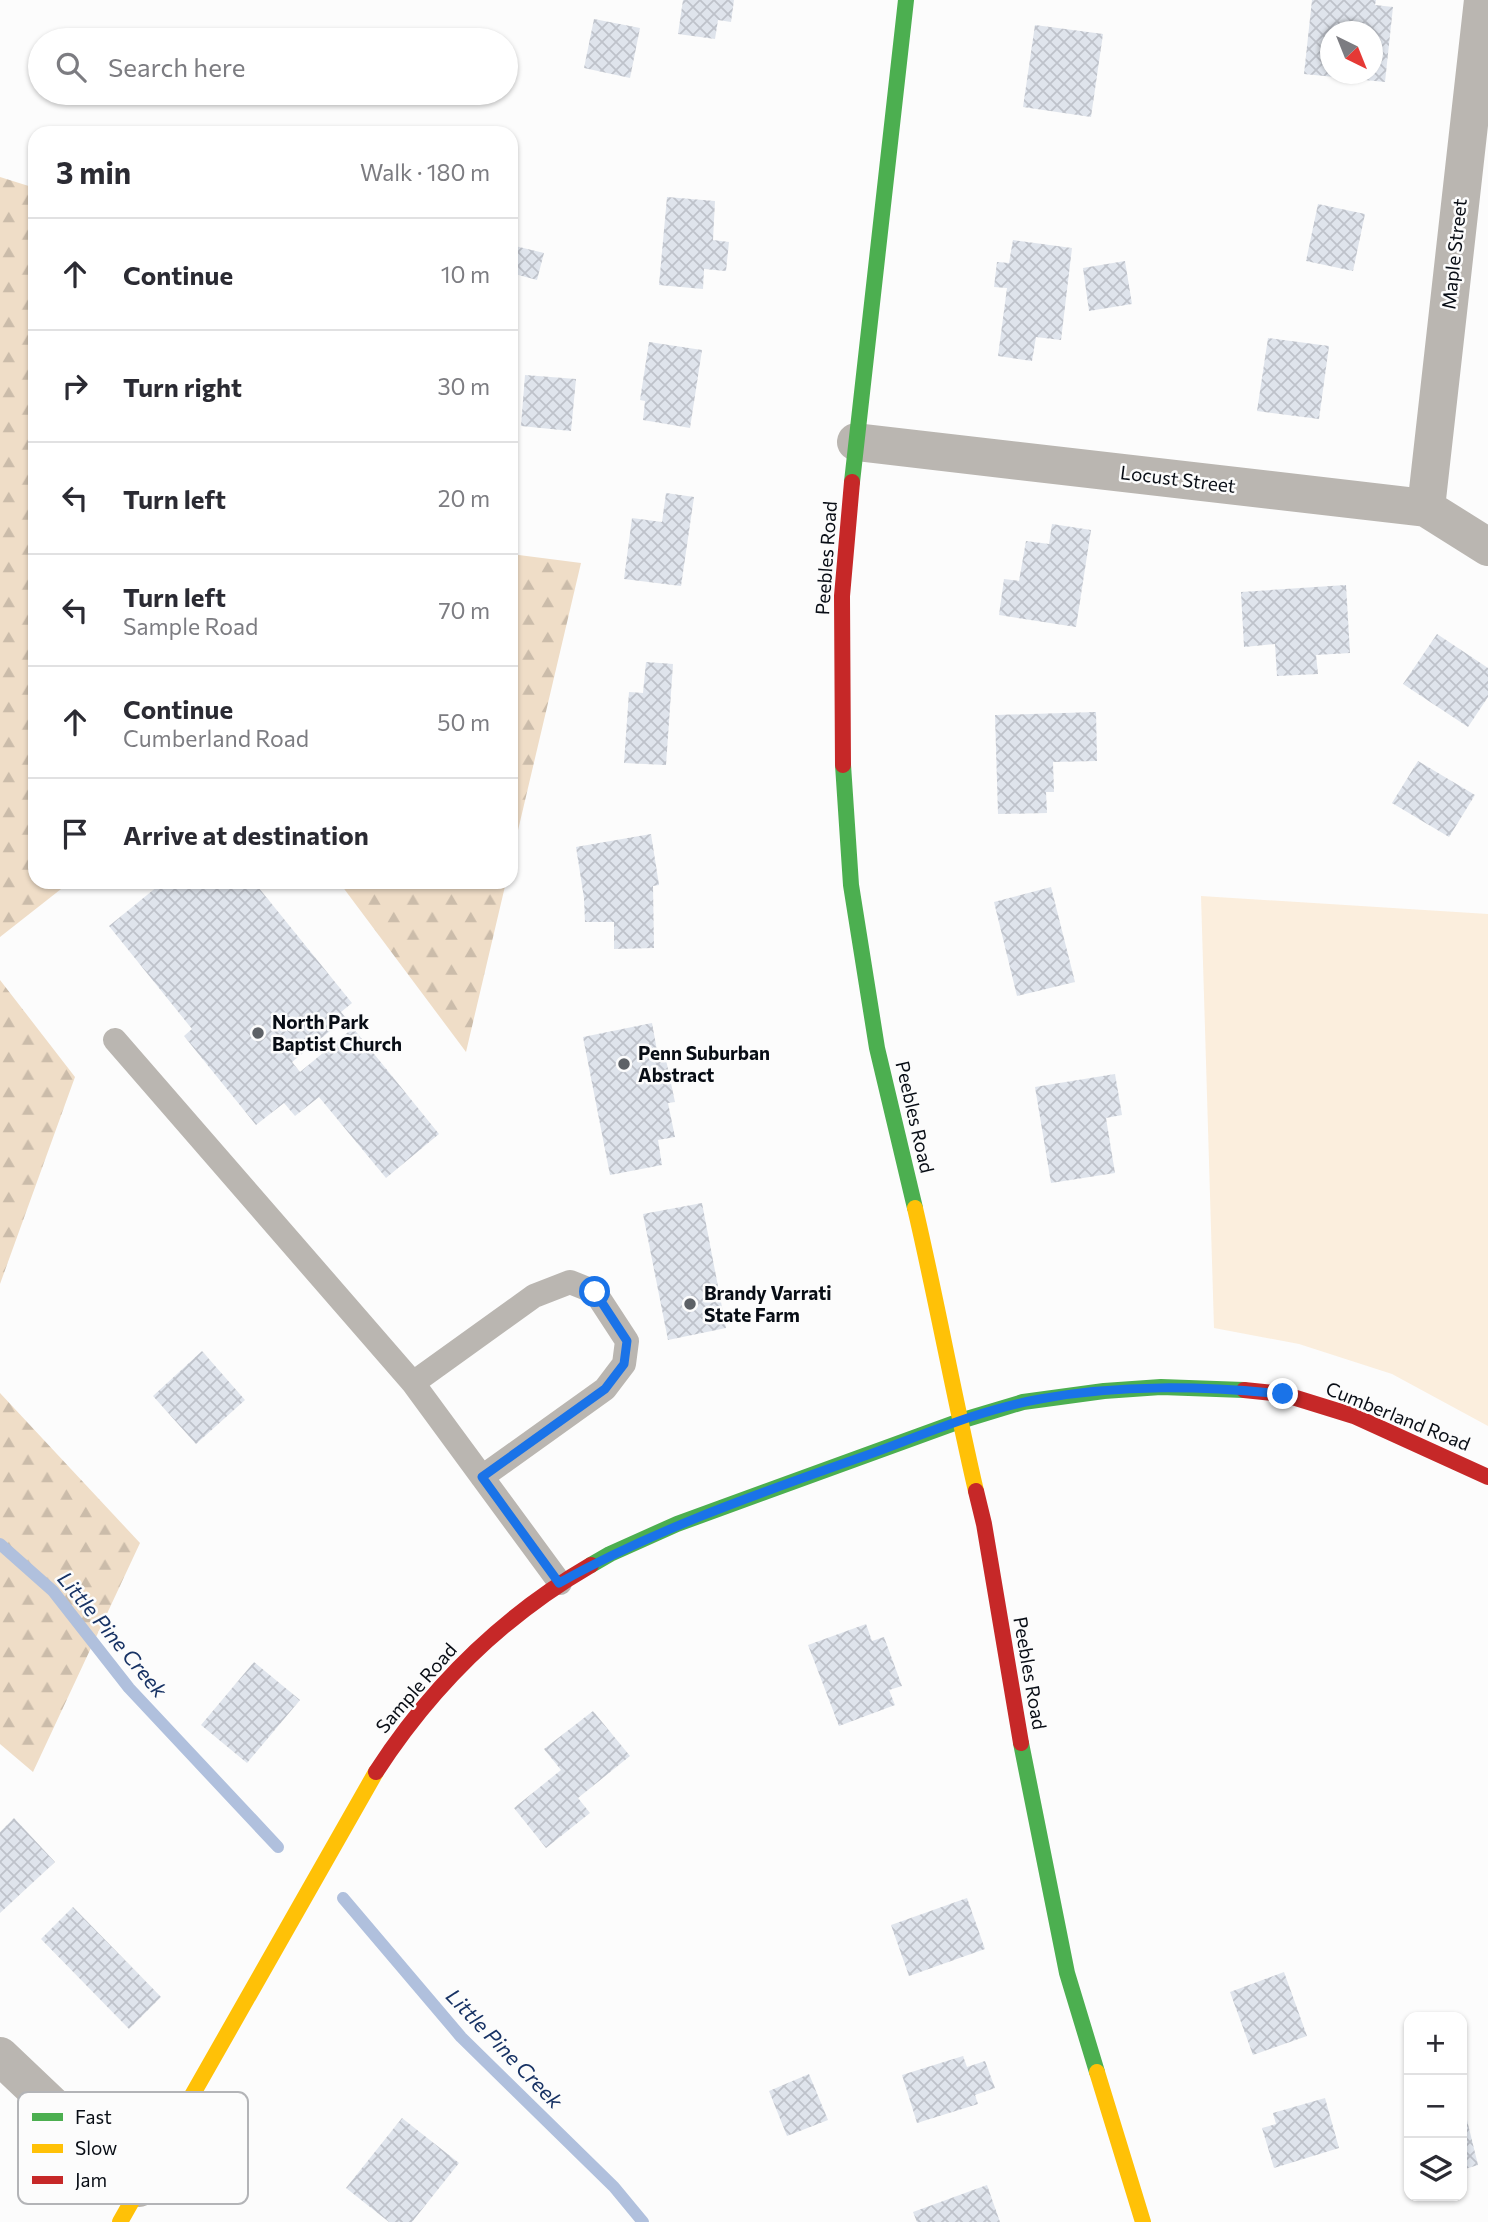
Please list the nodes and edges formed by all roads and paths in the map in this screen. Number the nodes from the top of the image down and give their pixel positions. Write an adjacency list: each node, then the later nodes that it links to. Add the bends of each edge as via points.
1 (906, 0): 3 (street, Peebles Road)
2 (1483, 17): 4 (street, Maple Street)
3 (856, 442): 4 (street, Locust Street); 8 (street, Peebles Road, via 842,596 842,742 851,885 877,1048)
4 (1426, 508): 5 (street, Locust Street)
5 (1488, 547)
6 (115, 1040): 7 (lane)
7 (413, 1383): 9 (lane); 9 (lane, via 534,1296 570,1282 595,1292 627,1341 624,1364 605,1389)
8 (960, 1421): 10 (street, Cumberland Road, via 1041,1398 1104,1391 1161,1387 1283,1394 1354,1416); 11 (street, Sample Road, via 677,1524); 17 (street, Peebles Road, via 982,1514 1029,1793 1067,1973)
9 (482, 1477): 11 (lane)
10 (1488, 1477)
11 (559, 1583): 14 (street, Sample Road, via 494,1633 404,1729)
12 (0, 2056): 13 (street)
13 (38, 2092)
14 (194, 2092)
15 (130, 2204): 16 (street, Sample Road)
16 (120, 2222)
17 (1143, 2222)

